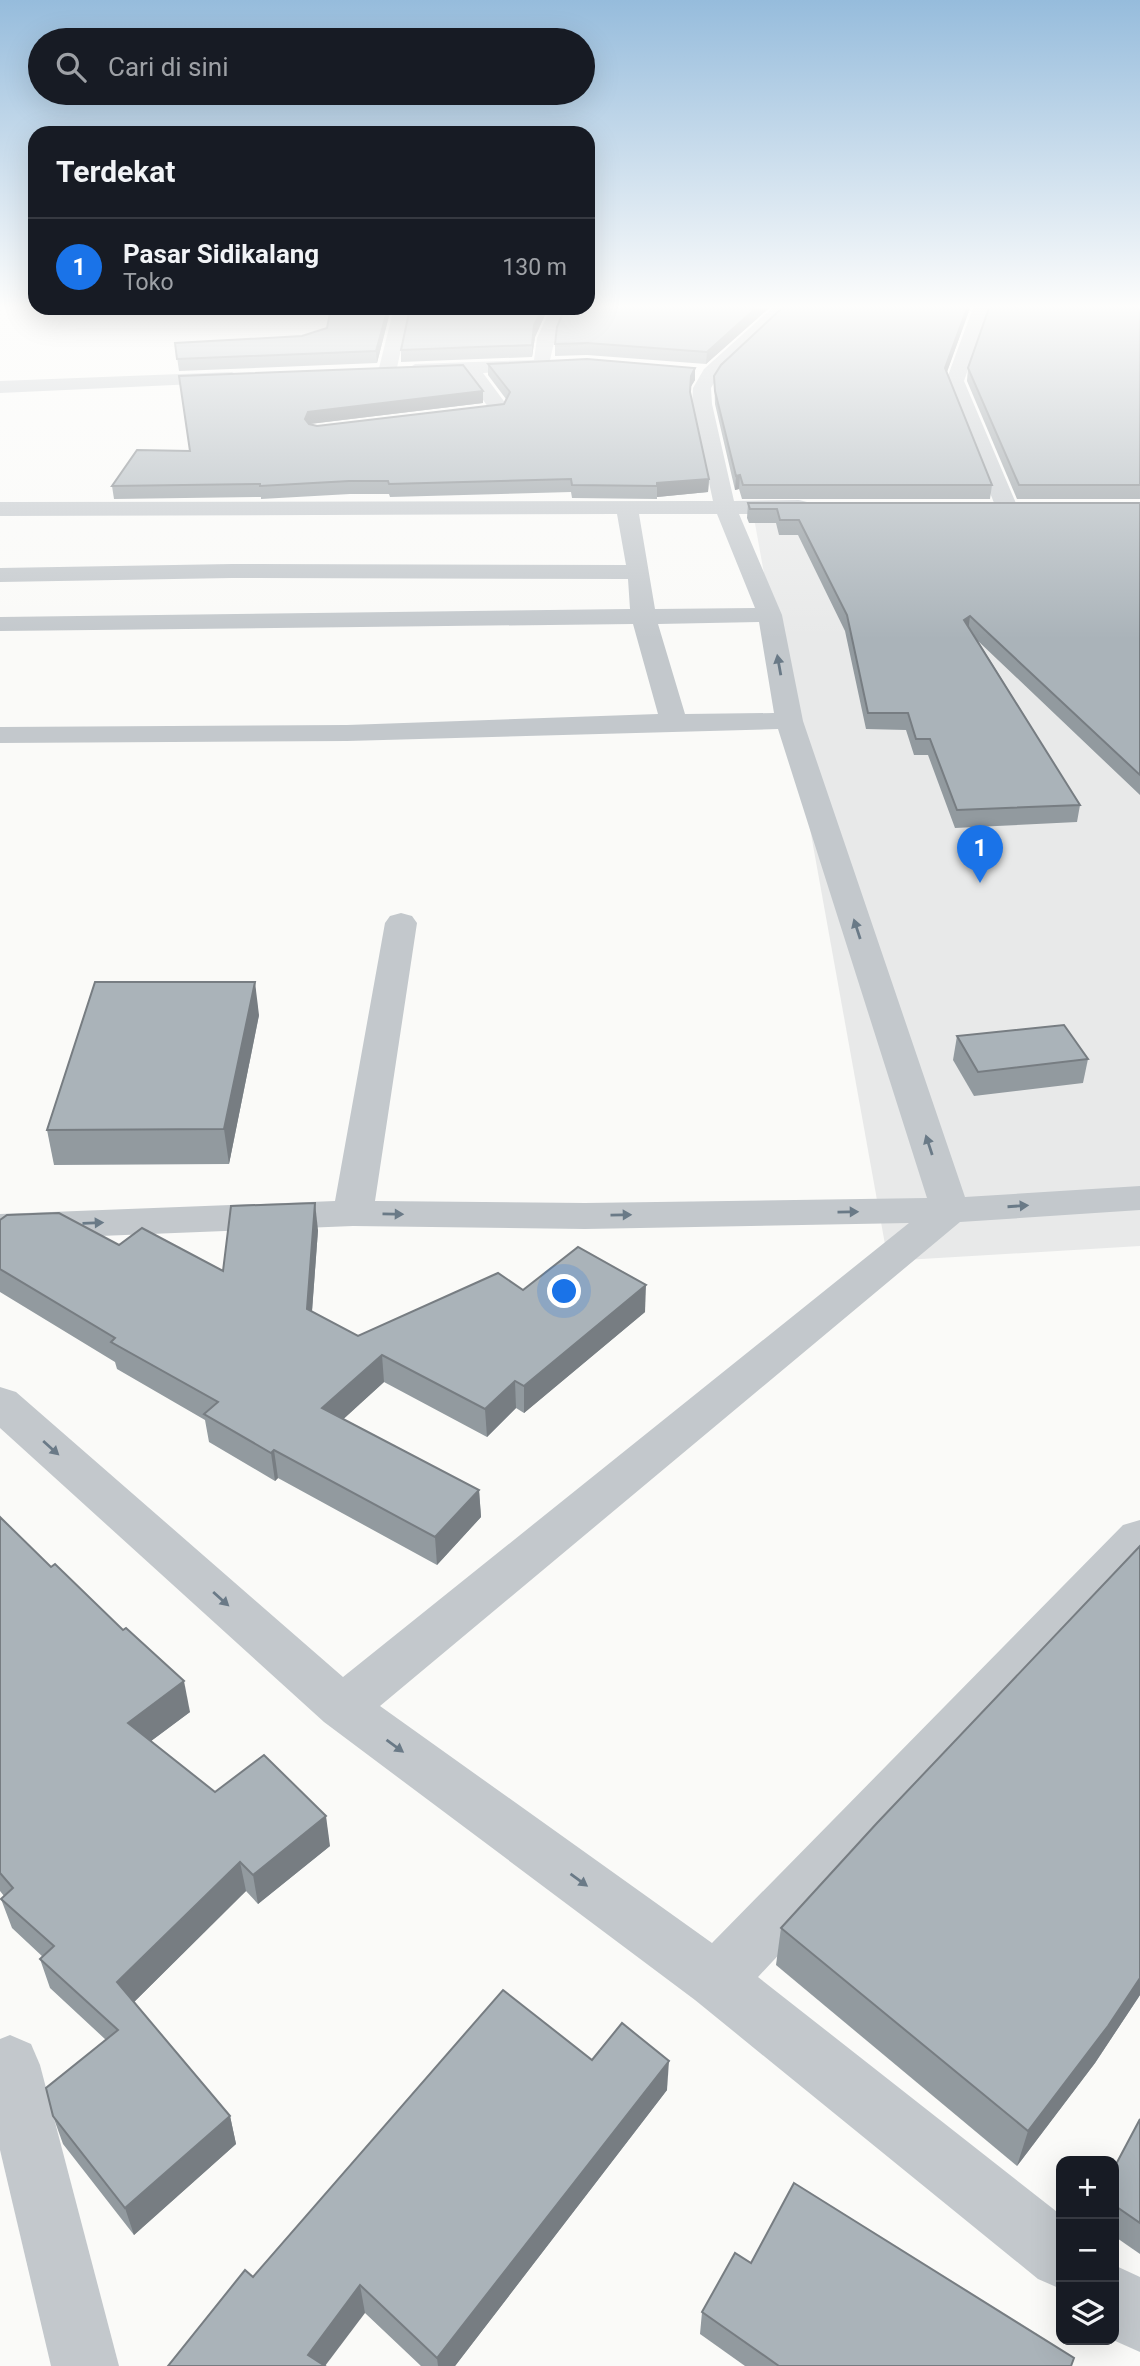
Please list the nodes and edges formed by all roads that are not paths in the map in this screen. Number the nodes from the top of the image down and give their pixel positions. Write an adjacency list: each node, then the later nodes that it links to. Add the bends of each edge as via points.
1 (434, 418): 4 (street)
2 (705, 418): 6 (street)
3 (970, 418): 9 (street)
4 (428, 419)
5 (626, 507): 6 (street); 11 (street); 12 (street)
6 (725, 507): 7 (street); 14 (street)
7 (819, 507)
8 (981, 508): 9 (street)
9 (1007, 508): 10 (street)
10 (1034, 508)
11 (0, 509)
12 (639, 572): 13 (street); 15 (street)
13 (0, 575)
14 (770, 615): 15 (street); 17 (street, one-way to 14)
15 (643, 616): 16 (street); 18 (street)
16 (0, 624)
17 (789, 721): 18 (street); 22 (street, one-way to 17)
18 (674, 722): 19 (street, via 347,733)
19 (0, 735)
20 (401, 923): 23 (street)
21 (1140, 1198): 22 (street, one-way to 21)
22 (950, 1210): 23 (street, one-way to 22, via 585,1216); 27 (street)
23 (353, 1213): 24 (street, one-way to 23)
24 (0, 1227)
25 (0, 1403): 27 (street, one-way to 27)
26 (1140, 1538): 28 (street)
27 (342, 1707): 28 (street, one-way to 28)
28 (716, 1980): 30 (street)
29 (10, 2065): 33 (street)
30 (1056, 2252)
31 (1119, 2302): 32 (street)
32 (1140, 2319)
33 (85, 2366)

